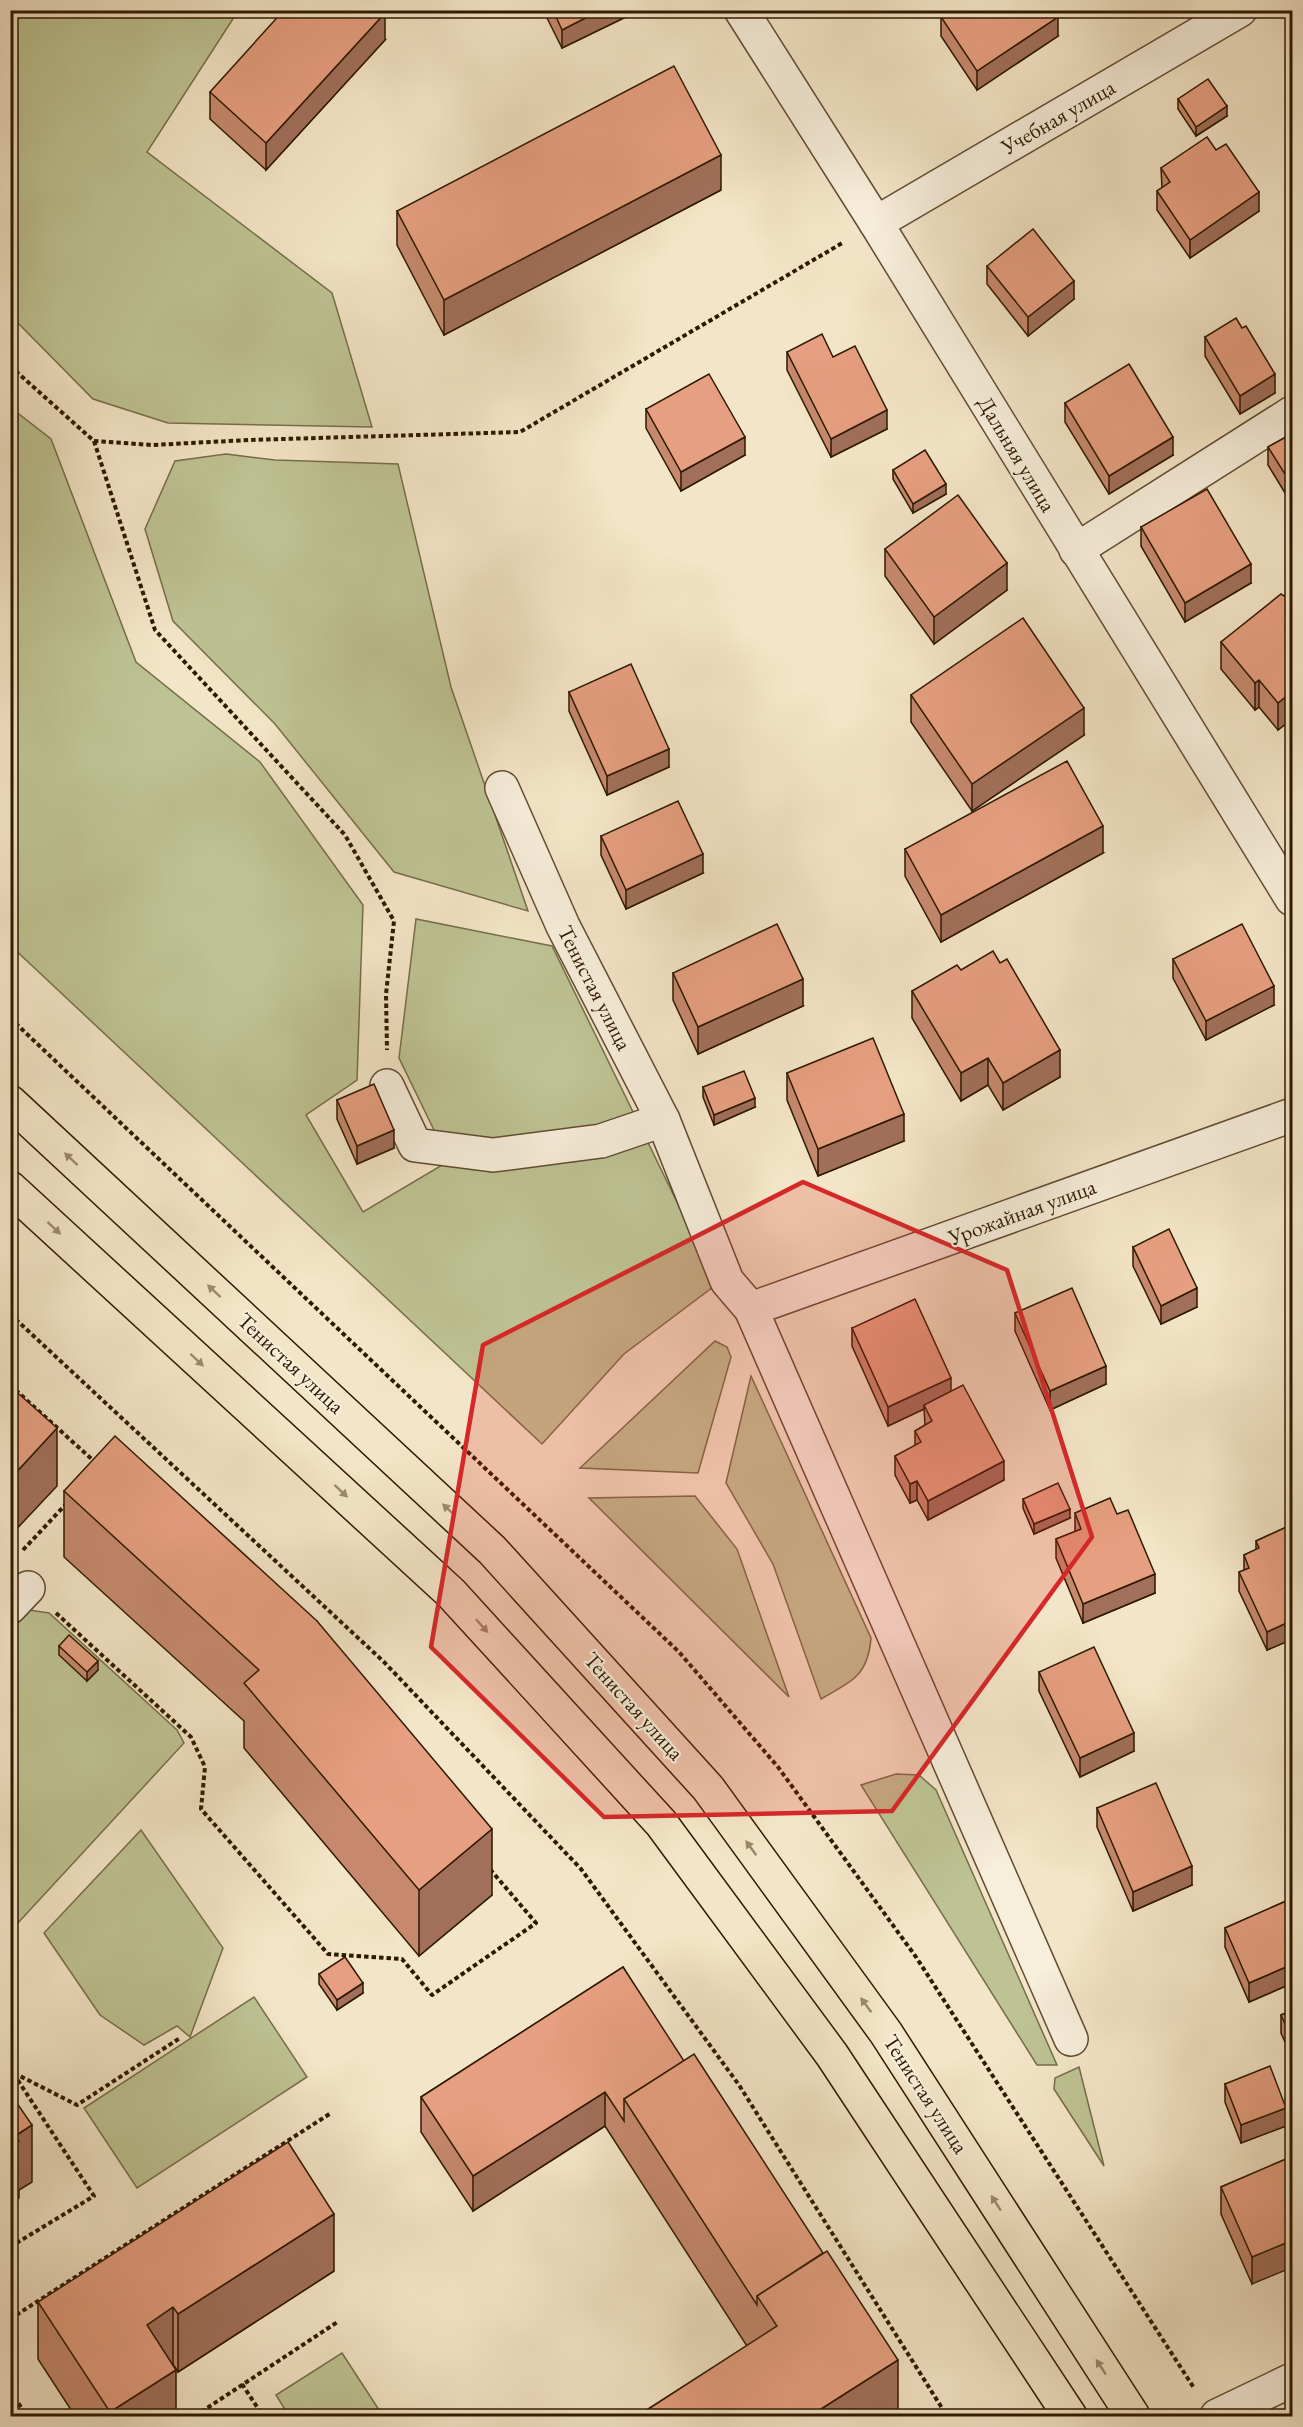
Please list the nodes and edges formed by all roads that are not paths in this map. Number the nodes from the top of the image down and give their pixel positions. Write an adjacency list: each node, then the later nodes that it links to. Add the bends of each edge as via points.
1 (741, 10): 3 (street, Дальняя улица)
2 (1240, 10): 3 (street, Учебная улица)
3 (876, 223): 5 (street, Дальняя улица)
4 (1293, 413): 5 (street)
5 (1076, 550): 7 (street, Дальняя улица)
6 (502, 788): 11 (street, Тенистая улица, via 563,926)
7 (1293, 899)
8 (387, 1086): 11 (street, via 415,1145 494,1155 601,1141)
9 (10, 1102): 17 (main road, Тенистая улица, one-way to 9, via 886,2033 708,1788 492,1550)
10 (1293, 1115): 13 (street, Урожайная улица)
11 (663, 1120): 13 (street, Тенистая улица, via 727,1281)
12 (10, 1188): 16 (main road, one-way to 16, via 451,1593 661,1823 832,2055)
13 (751, 1309): 14 (street, Тенистая улица)
14 (1071, 2039)
15 (1293, 2380): 18 (street)
16 (1070, 2416)
17 (1133, 2416)
18 (1217, 2416)

